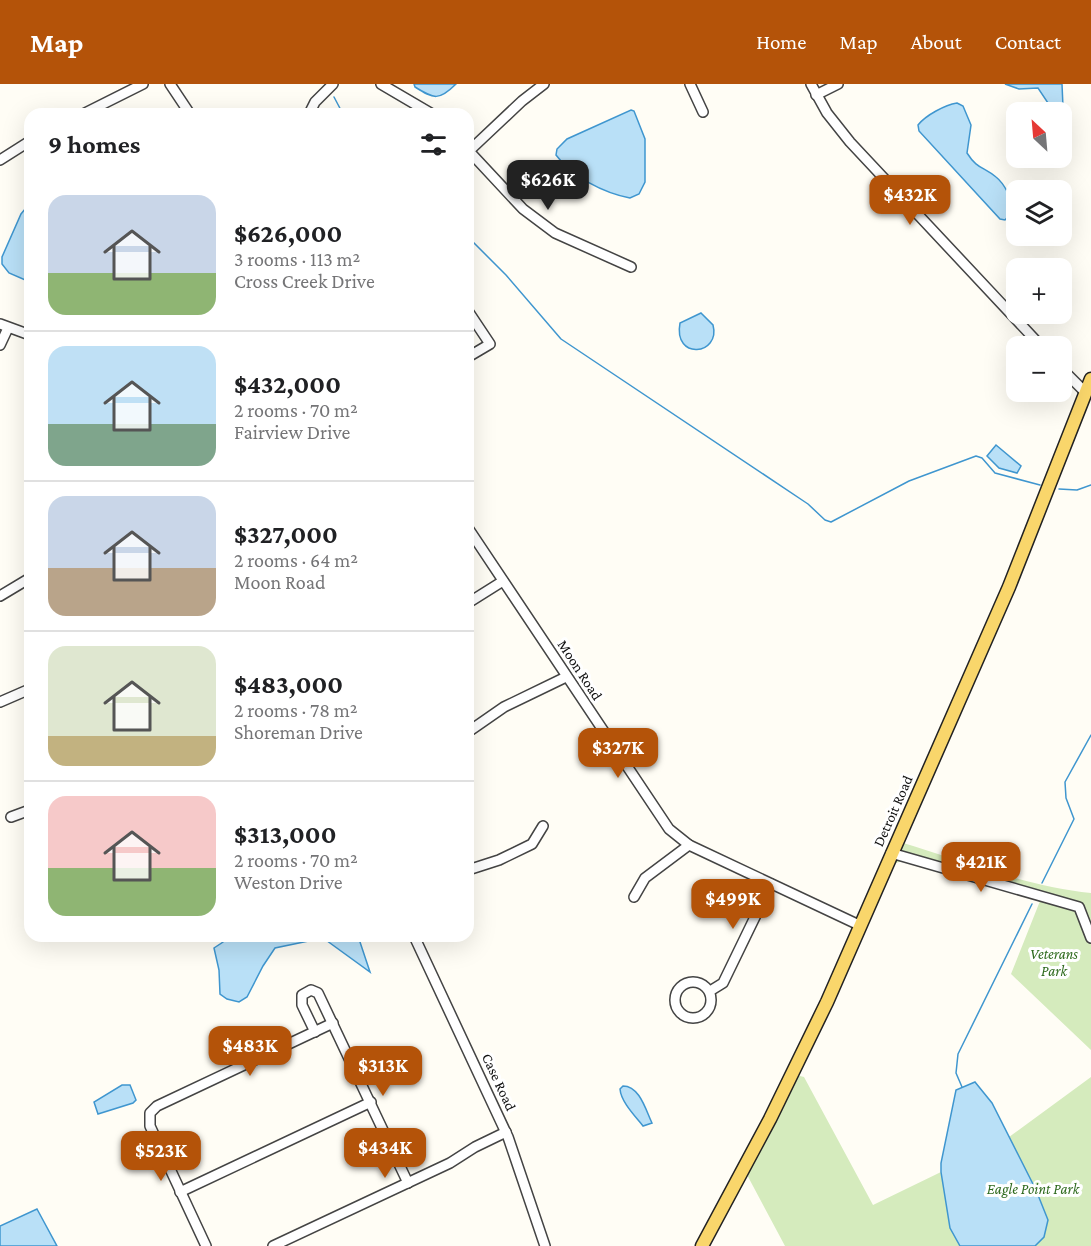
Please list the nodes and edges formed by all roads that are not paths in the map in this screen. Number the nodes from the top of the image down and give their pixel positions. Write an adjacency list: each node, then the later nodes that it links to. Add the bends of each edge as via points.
1 (143, 84): 10 (street)
2 (170, 84): 11 (street)
3 (333, 84): 12 (street)
4 (381, 84): 13 (street)
5 (544, 84): 16 (street)
6 (690, 84): 14 (street)
7 (811, 84): 9 (street)
8 (837, 84): 9 (street)
9 (816, 95): 23 (street, via 850,142)
10 (95, 108)
11 (186, 108)
12 (312, 108)
13 (422, 108)
14 (704, 112)
15 (24, 145): 18 (street)
16 (474, 145)
17 (474, 155): 19 (street, via 523,209 555,233)
18 (0, 160)
19 (631, 267)
20 (474, 320): 25 (street, via 490,344)
21 (4, 326): 22 (street); 24 (street)
22 (24, 333)
23 (1032, 336)
24 (0, 345)
25 (474, 353)
26 (1072, 379): 28 (street)
27 (1091, 379): 28 (main road, Detroit Road)
28 (1086, 393): 42 (main road, Detroit Road, via 1009,587)
29 (474, 537): 30 (street, Moon Road)
30 (503, 581): 33 (street); 34 (street, Moon Road)
31 (24, 582): 32 (street)
32 (0, 596)
33 (474, 599)
34 (566, 677): 37 (street, via 504,707); 41 (street, Moon Road, via 661,820)
35 (24, 692): 36 (street)
36 (0, 702)
37 (474, 728)
38 (24, 812): 39 (street)
39 (11, 817)
40 (543, 826): 43 (street, via 532,844)
41 (689, 844): 44 (street, Moon Road); 45 (street, via 645,878)
42 (891, 853): 46 (main road, Detroit Road); 47 (street, via 1079,907)
43 (474, 868)
44 (771, 884): 46 (street, Moon Road); 49 (street, via 723,983)
45 (634, 897)
46 (859, 925): 59 (main road, Detroit Road, via 796,1068)
47 (1091, 938)
48 (417, 942): 53 (street, Case Road)
49 (710, 991): 49 (street, via 701,983 688,982 675,995 676,1007 684,1017 702,1017 712,1003)
50 (333, 1023): 51 (street); 51 (street, via 318,993 307,991 301,1002); 52 (street)
51 (315, 1032): 55 (street, via 157,1106 150,1113 150,1126)
52 (371, 1102): 54 (street); 55 (street)
53 (506, 1132): 54 (street); 58 (street, Case Road)
54 (408, 1183): 57 (street)
55 (180, 1192): 56 (street)
56 (206, 1246)
57 (273, 1246)
58 (545, 1246)
59 (702, 1246)

